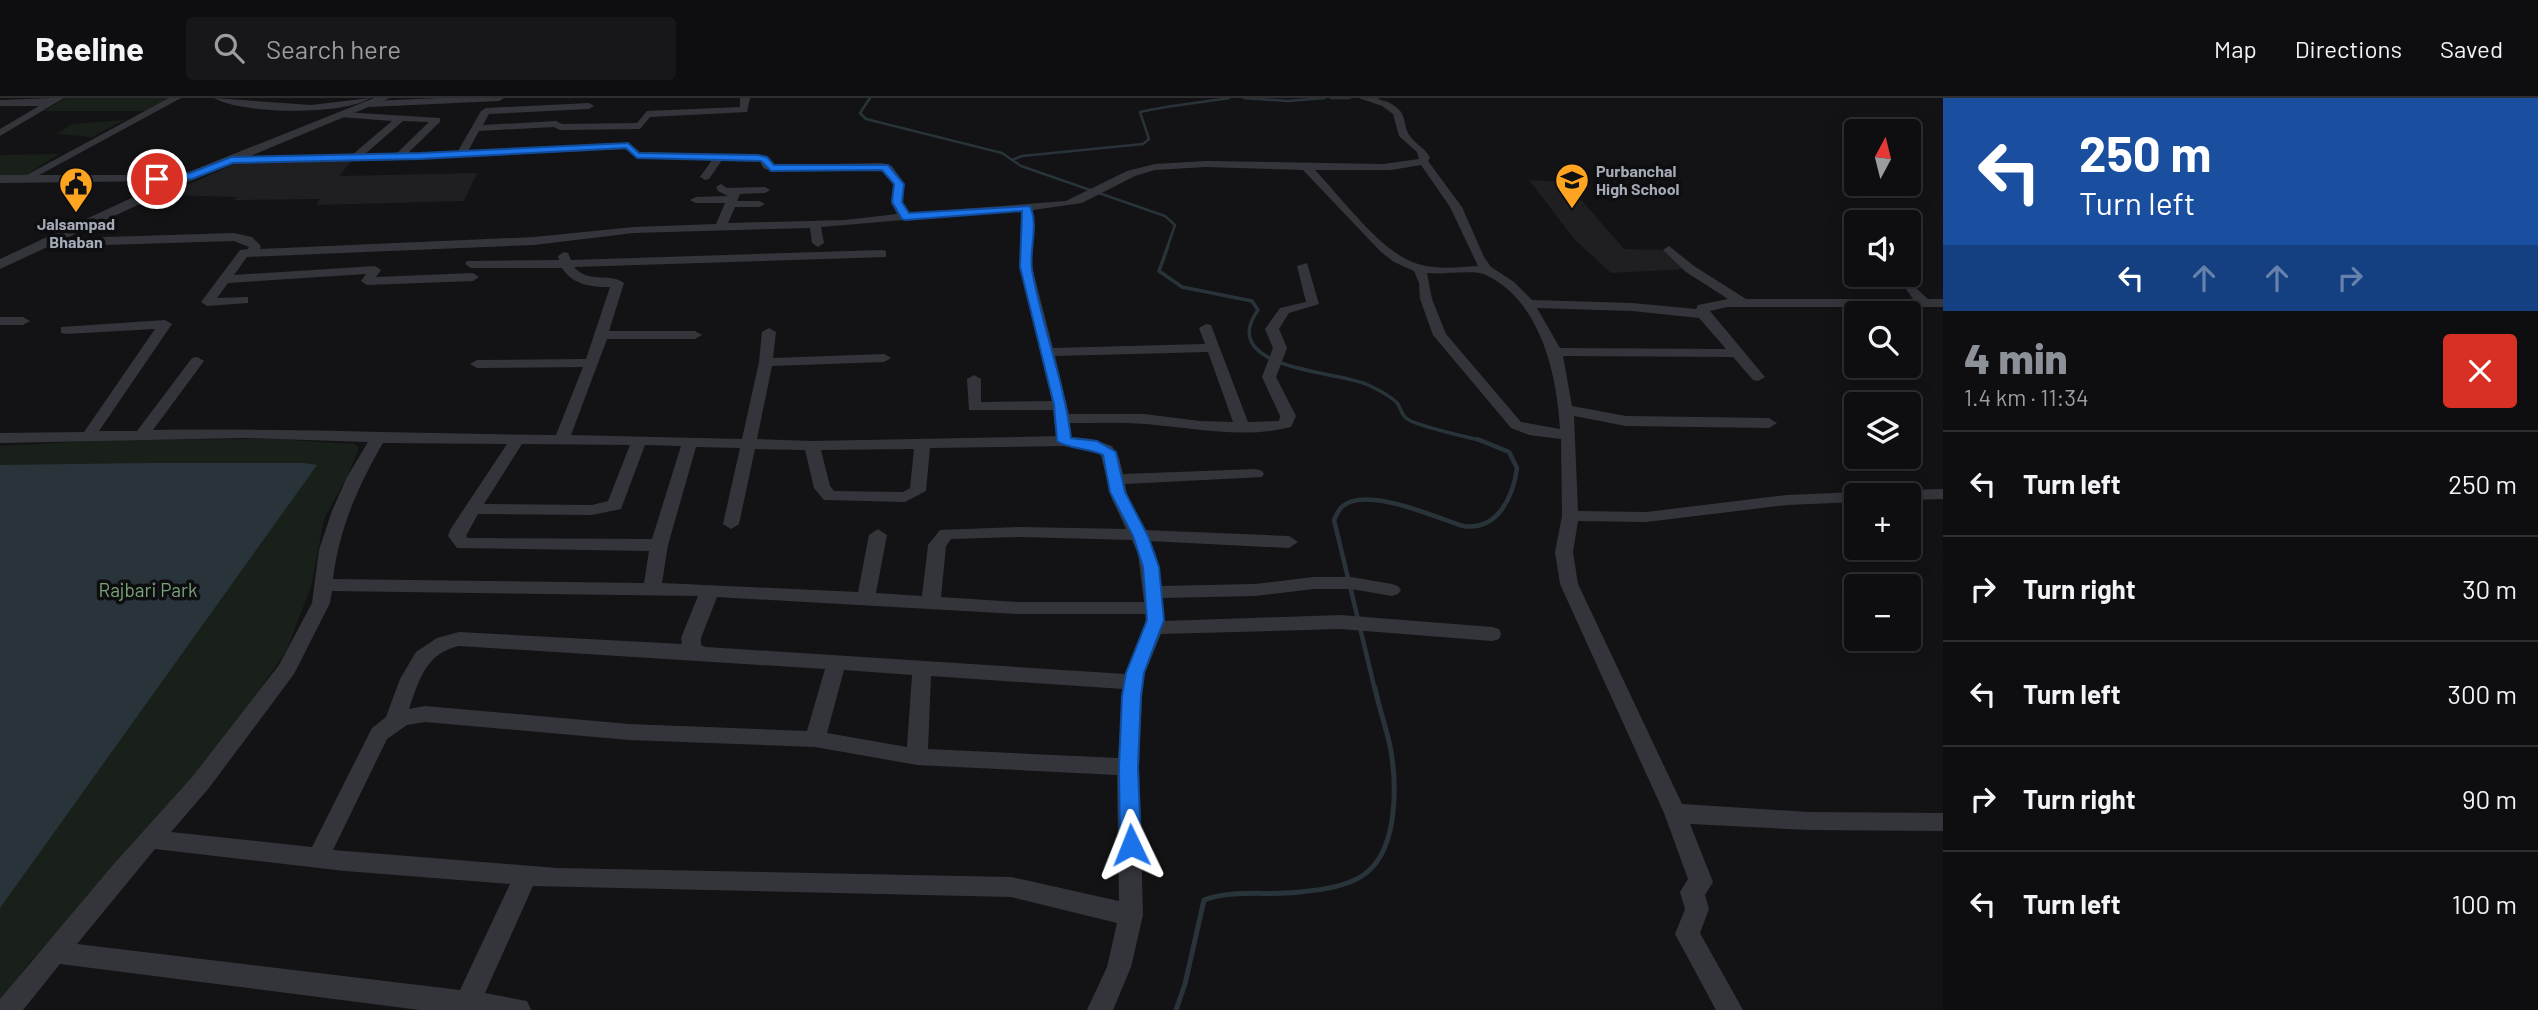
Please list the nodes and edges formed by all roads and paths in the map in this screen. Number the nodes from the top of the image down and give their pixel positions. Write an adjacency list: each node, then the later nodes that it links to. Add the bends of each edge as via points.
1 (176, 98): 28 (street)
2 (219, 98): 12 (street)
3 (384, 98): 9 (street)
4 (496, 98): 9 (street); 13 (street)
5 (745, 98): 18 (street, via 744,110 647,114 640,126)
6 (1364, 98): 25 (street, via 1397,113 1404,136 1423,152)
7 (55, 101): 8 (street); 16 (street)
8 (0, 103)
9 (364, 103): 12 (street)
10 (589, 106): 13 (street)
11 (446, 110): 17 (street)
12 (342, 111): 14 (street); 24 (street)
13 (486, 111): 18 (street)
14 (400, 119): 17 (street); 23 (street)
15 (0, 120): 16 (street)
16 (22, 120): 19 (street)
17 (437, 120): 21 (street)
18 (477, 128): 20 (street)
19 (0, 133)
20 (461, 154): 21 (street); 22 (street, via 628,146 637,155)
21 (399, 157): 23 (street)
22 (719, 157): 27 (street); 35 (street, via 764,159 771,168 885,167 899,184 897,202)
23 (354, 158): 24 (street)
24 (231, 160): 30 (street)
25 (1423, 161): 26 (street); 50 (street, via 1447,192)
26 (1308, 169): 34 (street, via 1162,166 1136,171 1083,199); 48 (street, via 1386,250)
27 (705, 177)
28 (26, 178): 29 (street); 30 (street)
29 (0, 179)
30 (160, 183): 39 (street)
31 (721, 187): 32 (street)
32 (733, 198): 32 (street, via 760,191 755,204); 33 (street); 37 (street)
33 (696, 200)
34 (1027, 208): 35 (street); 67 (street, via 1026,267)
35 (905, 217): 36 (street)
36 (815, 225): 37 (street); 40 (street)
37 (721, 226): 38 (street)
38 (558, 238): 41 (street); 45 (street)
39 (42, 243): 43 (street, via 234,237 251,242 255,246); 46 (street)
40 (818, 243)
41 (391, 247): 43 (street); 49 (street)
42 (1669, 250): 55 (street)
43 (251, 253): 51 (street, via 244,253)
44 (882, 254): 45 (street)
45 (565, 264): 49 (street, via 368,281); 64 (street, via 580,281 618,283)
46 (0, 265)
47 (1303, 266): 80 (street, via 1313,304 1279,313 1272,329 1280,348 1270,380 1288,422 1273,427)
48 (1419, 268): 50 (street); 83 (street, via 1440,335 1515,423 1529,430)
49 (375, 270): 51 (street)
50 (1488, 270): 57 (street)
51 (224, 279): 53 (street, via 207,302)
52 (1910, 287): 54 (street)
53 (243, 300)
54 (1923, 301): 55 (street); 56 (street)
55 (1744, 303): 58 (street, via 1709,305)
56 (1943, 303)
57 (1528, 304): 58 (street); 68 (street)
58 (1703, 314): 69 (street)
59 (0, 321): 60 (street)
60 (23, 321)
61 (1206, 328): 66 (street)
62 (66, 330): 82 (street, via 165,324)
63 (769, 332): 72 (street)
64 (601, 335): 65 (street); 73 (street)
65 (695, 335)
66 (1213, 348): 67 (street); 80 (street)
67 (1047, 352): 78 (street)
68 (1555, 352): 69 (street); 77 (street)
69 (1738, 353): 75 (street)
70 (884, 358): 72 (street)
71 (197, 361): 81 (street)
72 (766, 362): 91 (street)
73 (592, 363): 74 (street); 87 (street)
74 (477, 364)
75 (1758, 377)
76 (974, 379): 78 (street, via 974,407)
77 (1567, 410): 79 (street, via 1626,421); 83 (street)
78 (1061, 412): 80 (street, via 1191,426); 90 (street)
79 (1769, 423)
80 (1242, 426)
81 (142, 434): 82 (street); 86 (street)
82 (89, 435): 85 (street)
83 (1568, 435): 100 (street)
84 (519, 437): 86 (street); 87 (street); 99 (street)
85 (0, 438)
86 (378, 438): 106 (street, via 340,511 328,550)
87 (562, 438): 88 (street)
88 (639, 440): 89 (street); 99 (street, via 618,500 610,508)
89 (690, 441): 91 (street); 105 (street)
90 (1064, 441): 92 (street); 95 (street, via 1106,449)
91 (749, 444): 93 (street); 101 (street)
92 (922, 445): 93 (street); 93 (street, via 918,491 905,497 830,496 822,488)
93 (812, 446)
94 (1256, 474): 95 (street)
95 (1115, 479): 103 (street, via 1120,499)
96 (1943, 494): 97 (street)
97 (1921, 495)
98 (1844, 498): 100 (street, via 1646,517)
99 (473, 509): 105 (street, via 457,536 463,544)
100 (1570, 516): 122 (street, via 1564,552 1569,583)
101 (731, 524)
102 (877, 536): 110 (street)
103 (1141, 536): 104 (street); 111 (street, via 946,534 937,545); 112 (street, via 1151,567)
104 (1289, 542)
105 (660, 545): 107 (street)
106 (325, 585): 107 (street); 124 (street, via 316,616 287,669)
107 (652, 589): 108 (street)
108 (710, 590): 110 (street); 114 (street, via 691,638)
109 (1392, 590): 112 (street, via 1357,584 1288,584)
110 (866, 598): 111 (street)
111 (931, 602): 112 (street)
112 (1154, 609): 113 (street); 117 (street)
113 (1492, 634)
114 (696, 652): 115 (street); 118 (street, via 459,639 438,642 420,658)
115 (836, 664): 116 (street); 119 (street)
116 (922, 667): 117 (street); 120 (street)
117 (1133, 682): 121 (street)
118 (396, 720): 119 (street, via 425,714 629,732); 125 (street, via 379,734)
119 (815, 739): 120 (street)
120 (917, 757): 121 (street)
121 (1128, 767): 127 (street)
122 (1675, 813): 123 (street, via 1825,823); 133 (street, via 1701,881 1692,892 1696,909 1686,934)
123 (1943, 822)
124 (151, 839): 125 (street); 128 (street)
125 (318, 858): 126 (street)
126 (526, 875): 127 (street, via 1011,887); 129 (street)
127 (1131, 915): 132 (street, via 1119,967)
128 (53, 952): 129 (street); 130 (street)
129 (467, 1004): 131 (street)
130 (7, 1010)
131 (518, 1010)
132 (1100, 1010)
133 (1731, 1010)

